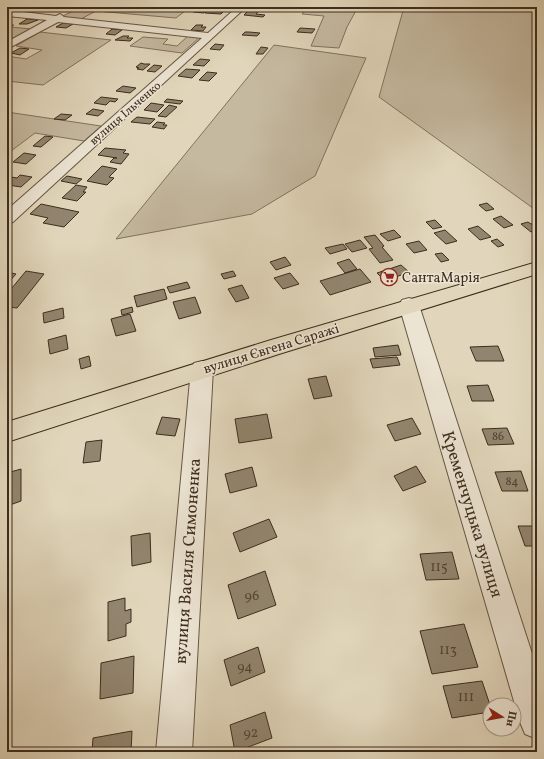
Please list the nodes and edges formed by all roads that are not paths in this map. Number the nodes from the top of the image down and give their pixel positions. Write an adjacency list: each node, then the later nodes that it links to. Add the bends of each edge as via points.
1 (242, 7): 5 (street, вулиця Ільченко)
2 (73, 10): 4 (street)
3 (7, 13): 4 (street)
4 (58, 19): 5 (street); 6 (street)
5 (209, 36): 7 (street, вулиця Ільченко)
6 (7, 46)
7 (7, 219)
8 (537, 268): 9 (main road, вулиця Євгена Саражі)
9 (409, 305): 10 (main road, вулиця Євгена Саражі); 12 (street, Кременчуцька вулиця)
10 (202, 369): 11 (main road, вулиця Євгена Саражі); 13 (street, вулиця Василя Симоненка)
11 (7, 432)
12 (537, 722)
13 (174, 752)

